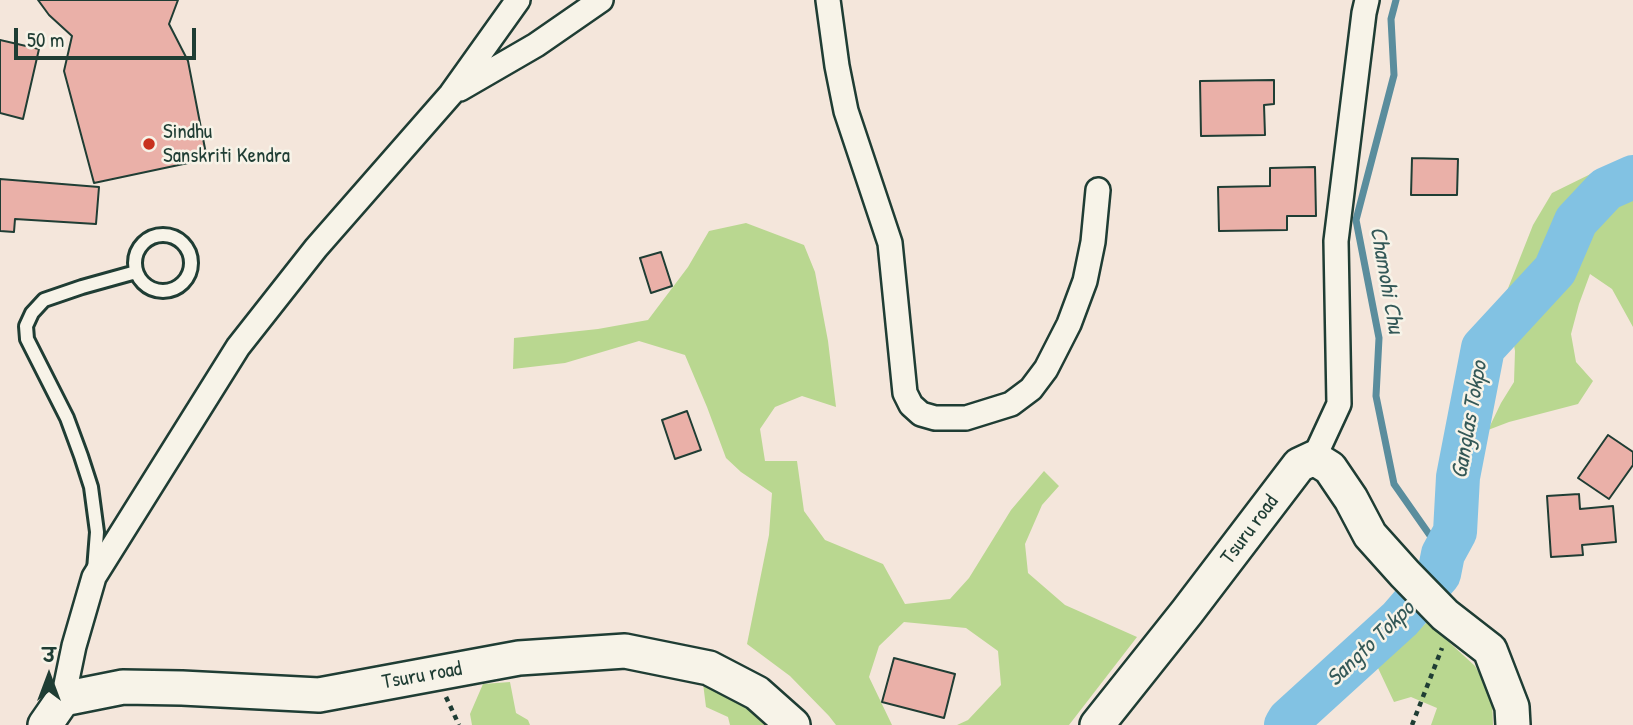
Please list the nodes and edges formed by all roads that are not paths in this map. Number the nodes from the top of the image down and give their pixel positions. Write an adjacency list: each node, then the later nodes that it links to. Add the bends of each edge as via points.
1 (518, 0): 5 (street)
2 (601, 0): 5 (street, via 536,45)
3 (828, 0): 6 (street, via 846,111 890,243 905,393 921,414 966,418 1011,404 1031,389 1069,324 1085,281)
4 (1367, 0): 8 (street, via 1336,241 1339,404)
5 (451, 94): 9 (street, via 316,248 239,347)
6 (1098, 190)
7 (136, 272): 7 (lane, via 139,248 160,235 173,236 191,254 188,279 166,292 153,290); 9 (lane, via 44,300 26,326 27,339 67,418 91,488 97,532)
8 (1314, 458): 12 (main road, Tsuru road, via 1299,465); 13 (main road, via 1330,468 1370,535 1405,575 1490,650 1512,707)
9 (94, 577): 10 (street)
10 (54, 712): 11 (main road, Tsuru road, via 123,687 319,695 519,658 625,651 709,668 757,693)
11 (793, 725)
12 (1097, 725)
13 (1513, 725)

